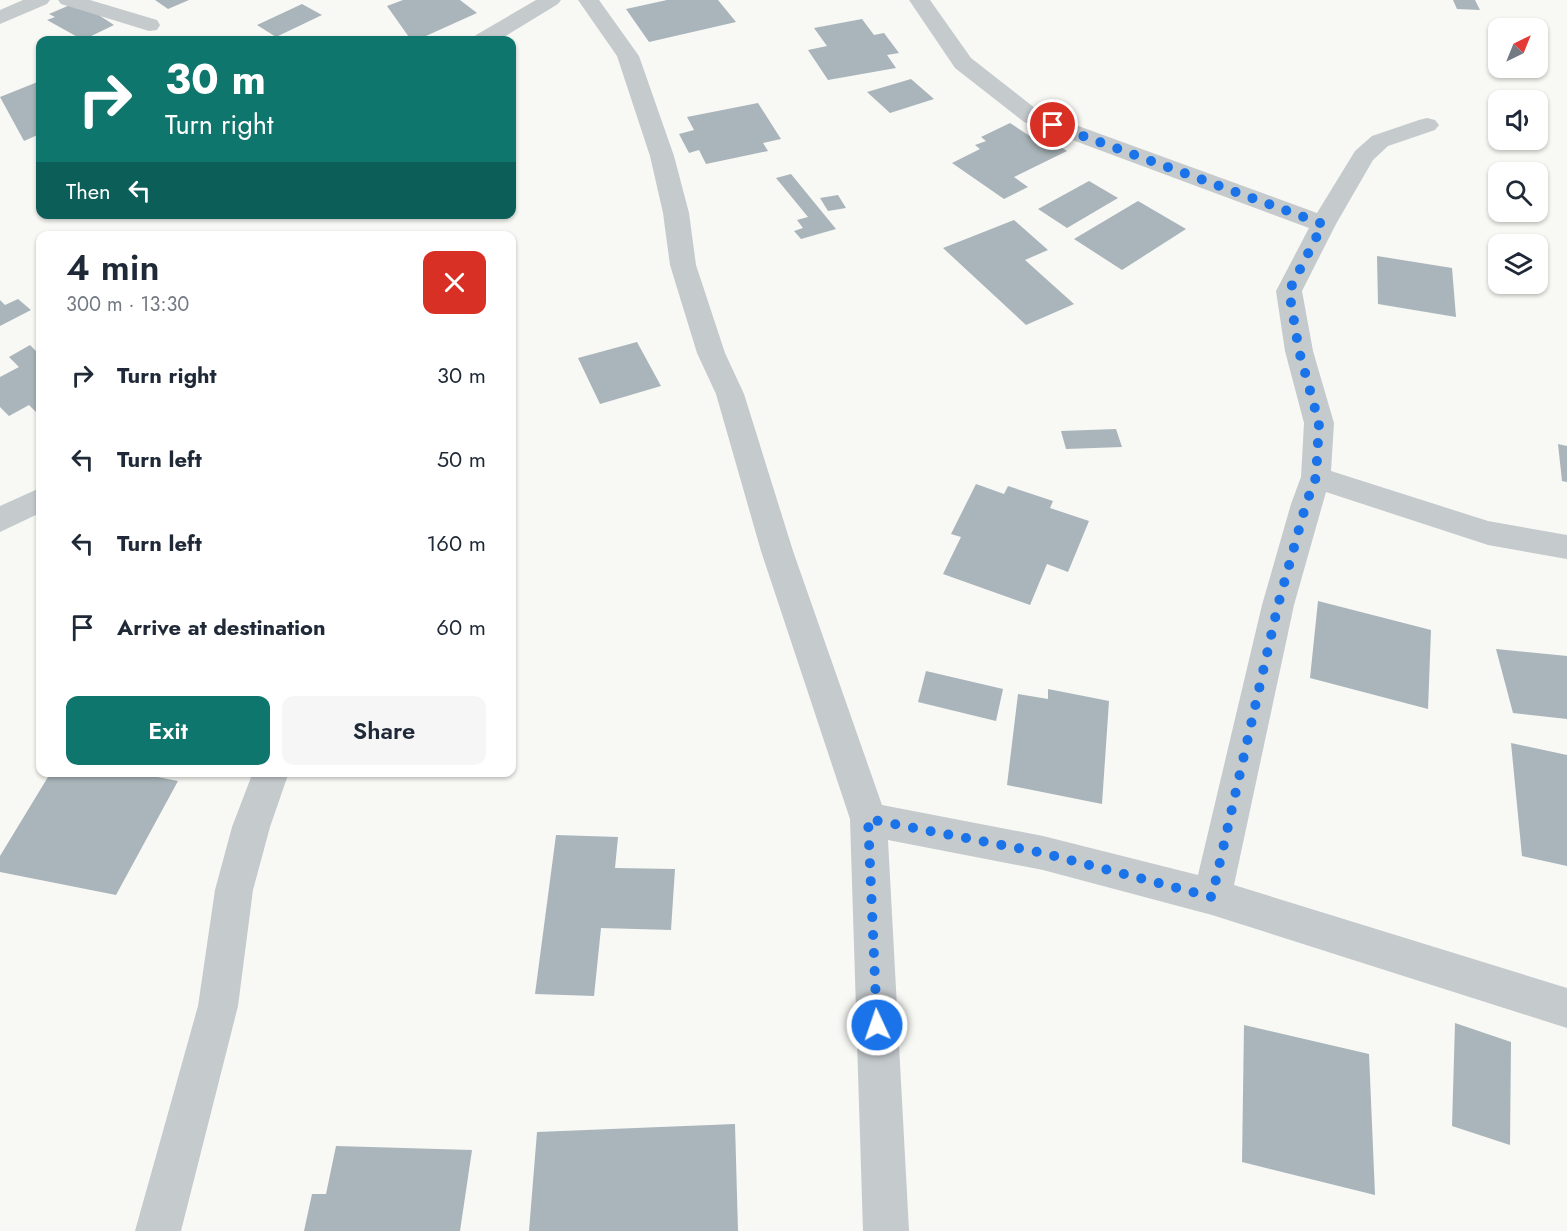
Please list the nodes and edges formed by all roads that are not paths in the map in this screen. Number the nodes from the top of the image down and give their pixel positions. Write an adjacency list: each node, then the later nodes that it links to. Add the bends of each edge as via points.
1 (40, 0): 6 (street)
2 (68, 0): 7 (street)
3 (550, 0): 8 (street)
4 (588, 0): 16 (street, via 628,56 662,156 683,265 711,352 730,394 777,551)
5 (919, 0): 10 (street, via 963,63 1032,117)
6 (0, 18)
7 (149, 25)
8 (491, 36)
9 (1426, 125): 10 (street, via 1380,141 1363,156)
10 (1323, 224): 11 (street, via 1289,291 1299,351 1319,423)
11 (1316, 477): 14 (street, via 1488,533); 17 (street, via 1278,605)
12 (36, 502): 13 (street)
13 (0, 520)
14 (1567, 547)
15 (269, 777): 19 (street, via 234,890 218,1006)
16 (868, 819): 17 (street, via 1043,853); 20 (street)
17 (1212, 897): 18 (street)
18 (1566, 1013)
19 (158, 1231)
20 (886, 1231)

